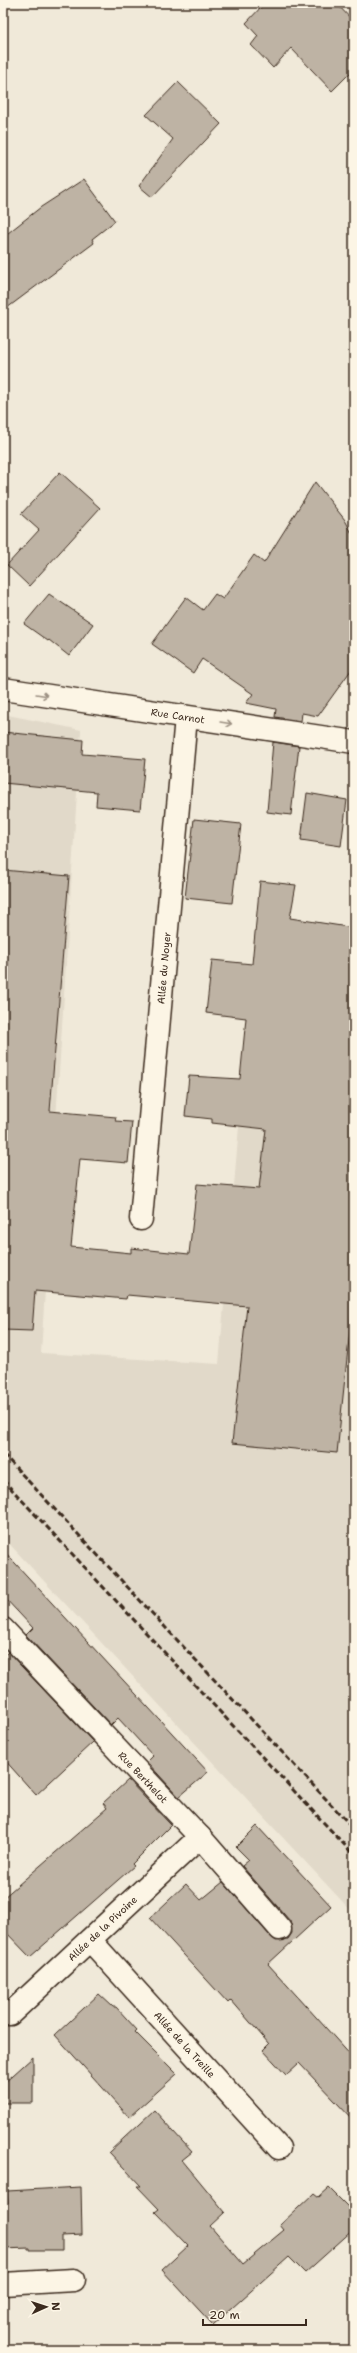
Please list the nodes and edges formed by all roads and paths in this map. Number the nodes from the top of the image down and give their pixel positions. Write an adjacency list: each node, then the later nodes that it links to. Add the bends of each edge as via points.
1 (3, 689): 2 (street, Rue Carnot, one-way to 2)
2 (186, 717): 3 (street, Rue Carnot, one-way to 3); 4 (street, Allée du Noyer)
3 (354, 742)
4 (141, 1219)
5 (3, 1629): 6 (street, Rue Berthelot)
6 (200, 1838): 7 (street, Rue Berthelot); 8 (street, Allée de la Pivoine)
7 (280, 1929)
8 (90, 1940): 9 (street, Allée de la Pivoine, via 10,2014); 10 (street, Allée de la Treille)
9 (3, 2014)
10 (279, 2148)
11 (74, 2280): 12 (street)
12 (3, 2284)

